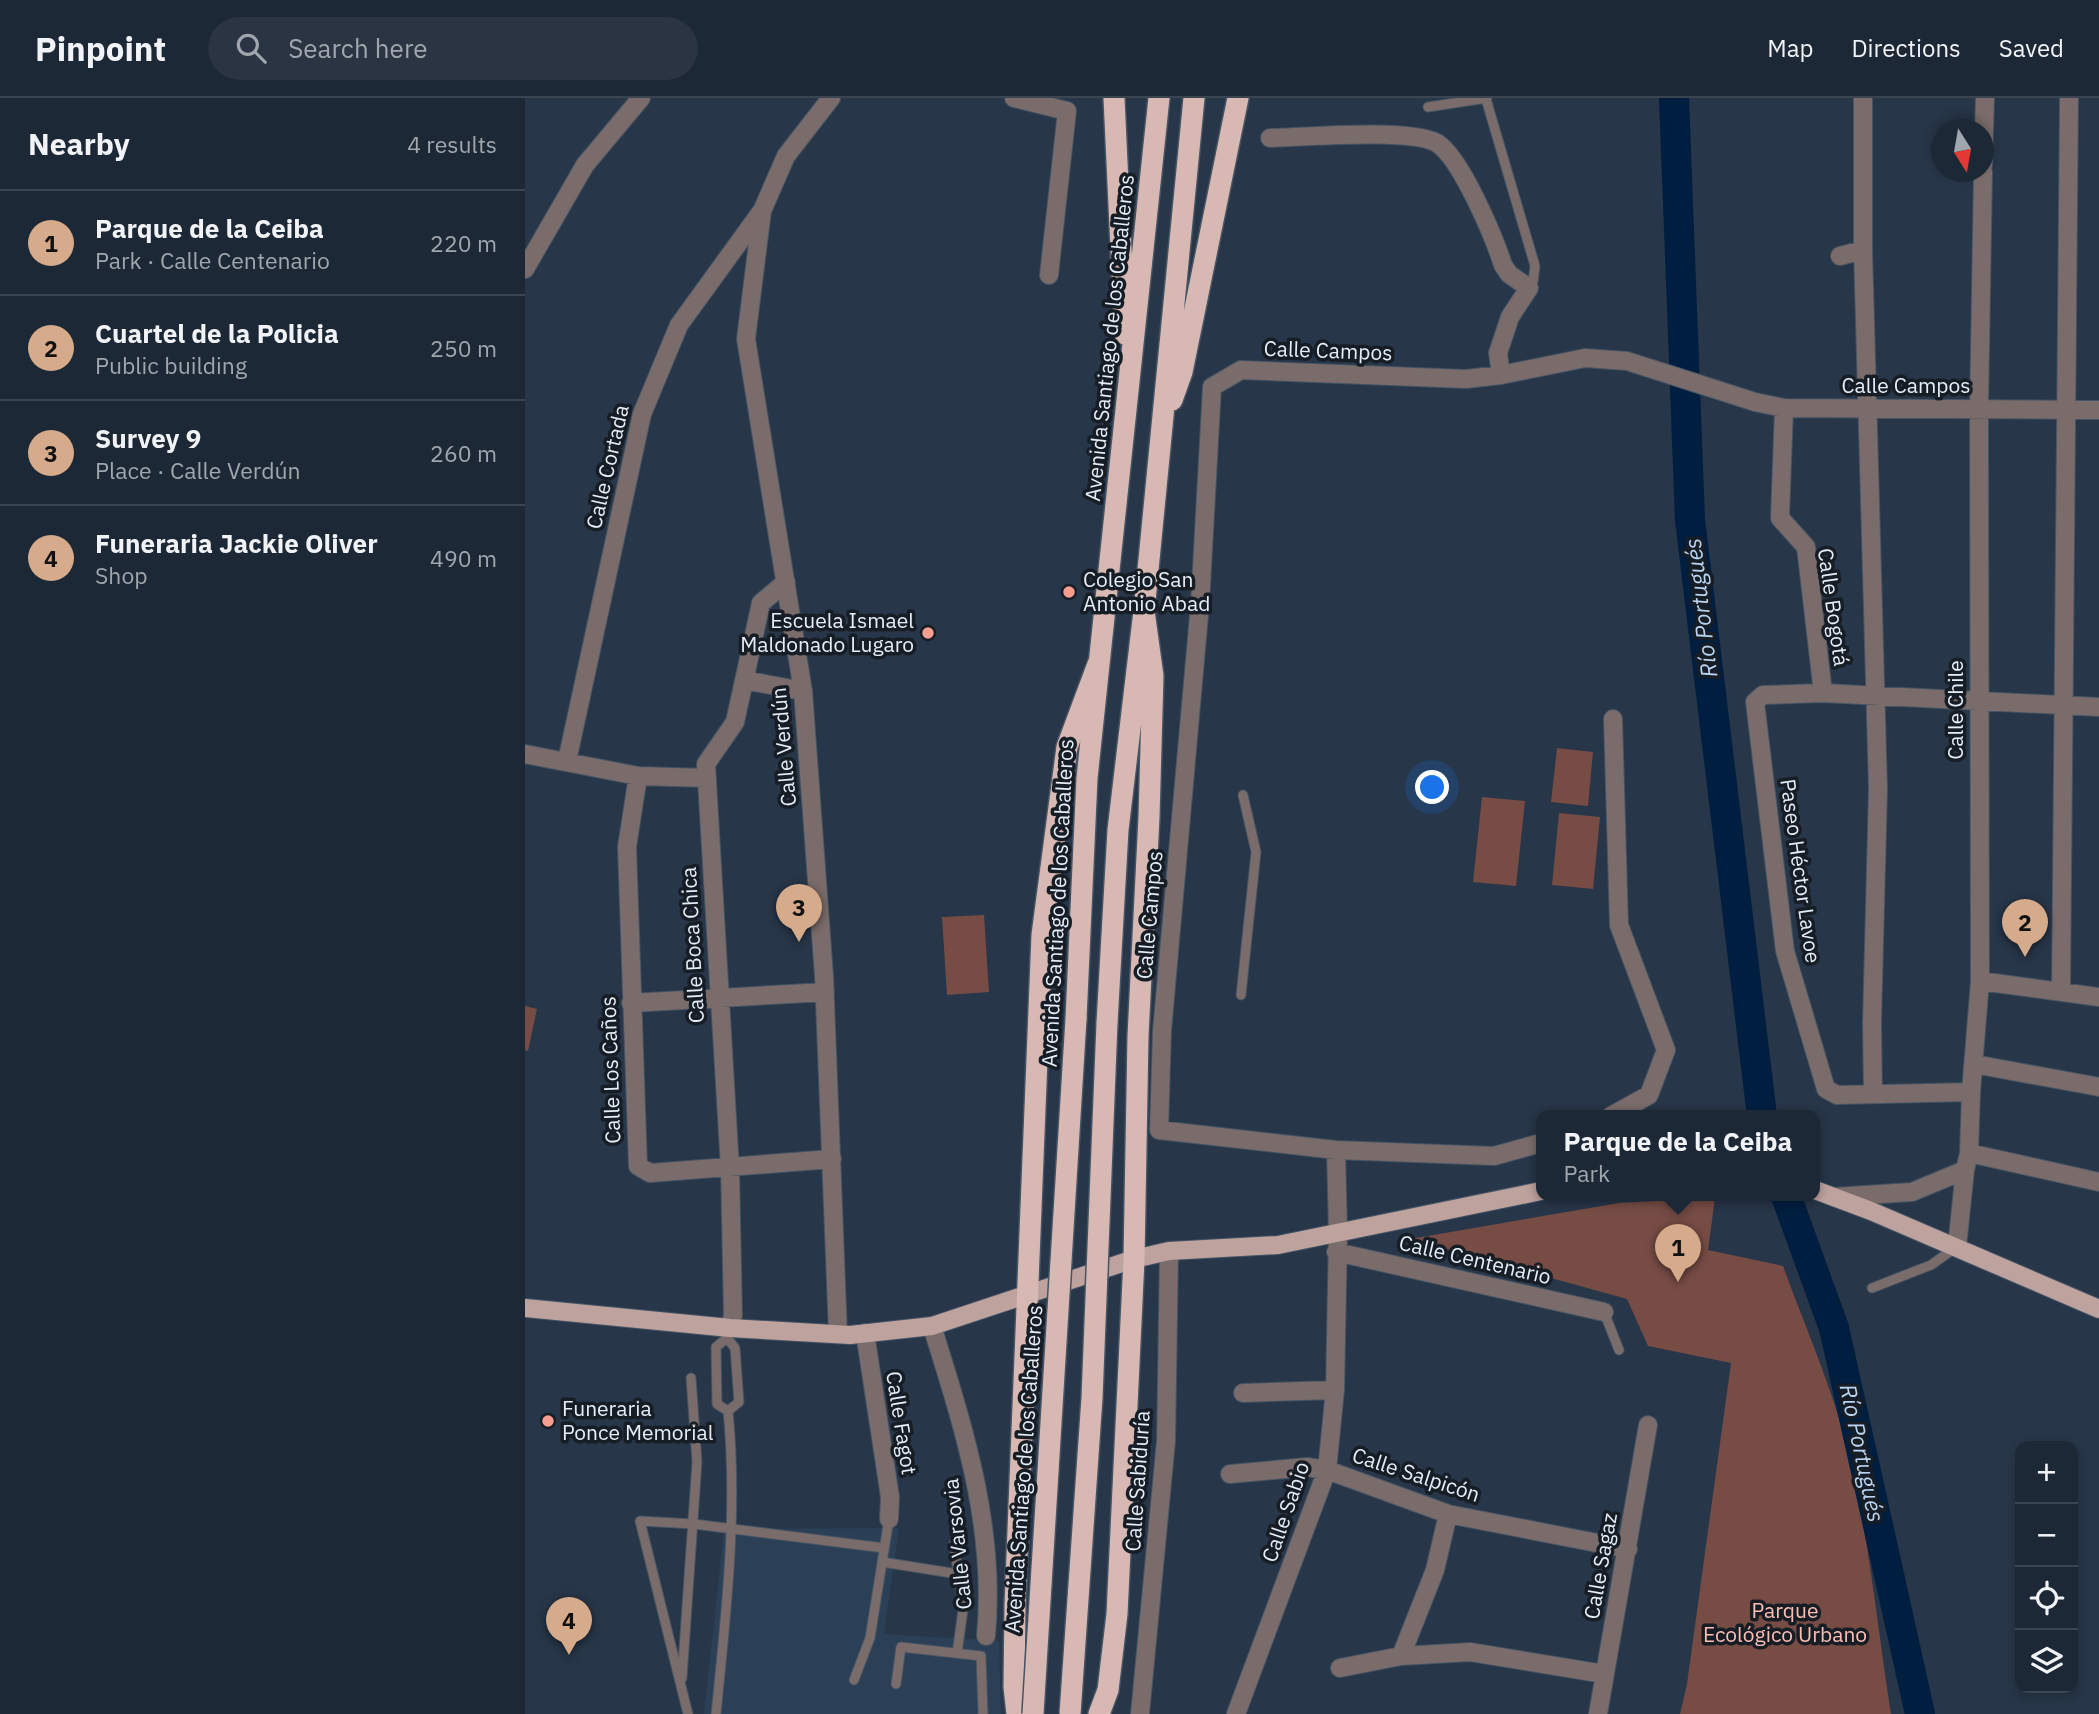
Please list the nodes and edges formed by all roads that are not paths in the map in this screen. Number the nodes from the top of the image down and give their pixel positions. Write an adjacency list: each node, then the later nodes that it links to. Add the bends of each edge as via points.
1 (641, 98): 16 (street)
2 (656, 98): 16 (street)
3 (831, 98): 18 (street, Calle Verdún, via 786,156)
4 (1014, 98): 22 (street, via 1067,111)
5 (1114, 98): 25 (highway)
6 (1159, 98): 25 (highway, Avenida Santiago de los Caballeros)
7 (1194, 98): 31 (highway)
8 (1238, 98): 31 (highway, via 1182,372)
9 (1486, 98): 13 (lane); 23 (lane, via 1535,266)
10 (1863, 98): 19 (street)
11 (1985, 98): 14 (street)
12 (2069, 98): 29 (street)
13 (1428, 107)
14 (1984, 119)
15 (1270, 138): 23 (street, via 1396,134 1436,142 1464,177 1509,274)
16 (585, 165): 21 (street)
17 (1983, 182): 28 (street, Calle Chile)
18 (762, 211): 32 (street, Calle Verdún, via 746,338); 44 (street, Calle Cortada, via 679,325 642,414)
19 (1863, 250): 20 (street); 27 (street)
20 (1840, 256)
21 (525, 269)
22 (1049, 275)
23 (1529, 288): 24 (street, via 1510,317 1498,353)
24 (1501, 375): 26 (street, Calle Campos, via 1585,358 1627,361); 61 (street, Calle Campos, via 1466,379 1241,370 1212,387 1200,604 1162,1031 1159,1130)
25 (1128, 405): 34 (highway, Avenida Santiago de los Caballeros)
26 (1784, 408): 27 (street, Calle Campos); 37 (street, Calle Bogotá, via 1780,518 1806,547)
27 (1868, 408): 28 (street, Calle Campos); 38 (street)
28 (1979, 409): 29 (street, Calle Campos); 39 (street, Calle Chile)
29 (2064, 410): 30 (street, Calle Campos); 40 (street)
30 (2099, 410)
31 (1161, 431): 33 (highway)
32 (786, 582): 35 (street, Calle Boca Chica, via 761,603); 36 (street, Calle Verdún)
33 (1144, 611): 73 (highway, via 1153,676); 113 (highway, bridge, via 1118,830 1092,1398)
34 (1098, 664): 75 (highway, via 1067,747 1042,935); 112 (highway, Avenida Santiago de los Caballeros, bridge, via 1087,778)
35 (744, 680): 36 (street); 46 (street, Calle Boca Chica, via 734,722 706,764)
36 (803, 691): 50 (street, Calle Verdún)
37 (1823, 693): 38 (street); 58 (street, Paseo Héctor Lavoe, via 1762,695 1755,702 1785,951 1826,1089 1830,1093)
38 (1876, 697): 39 (street); 58 (street)
39 (1978, 701): 40 (street); 48 (street, Calle Chile)
40 (2064, 705): 41 (street); 49 (street)
41 (2099, 707)
42 (1613, 719): 59 (street, via 1619,925 1666,1051 1649,1095)
43 (525, 754): 44 (street)
44 (567, 761): 45 (street)
45 (638, 776): 46 (street); 54 (street, Calle Los Caños, via 627,847)
46 (707, 778): 53 (street, Calle Boca Chica)
47 (1243, 795): 51 (lane, via 1255,852)
48 (1980, 981): 49 (street); 55 (street, Calle Chile)
49 (2061, 991): 52 (street)
50 (825, 992): 53 (street); 62 (street, Calle Verdún)
51 (1241, 995)
52 (2099, 997)
53 (719, 998): 54 (street); 64 (street, Calle Boca Chica)
54 (631, 1003): 64 (street, Calle Los Caños, via 638,1166 650,1173)
55 (1974, 1064): 56 (street); 57 (street, Calle Chile)
56 (2099, 1087)
57 (1971, 1092): 58 (street); 63 (street, Calle Chile)
58 (1873, 1094)
59 (1622, 1110)
60 (1536, 1145): 61 (street, via 1494,1156)
61 (1336, 1150): 69 (street, Calle Sabio)
62 (832, 1159): 64 (street, Calle Los Caños); 82 (street, Calle Verdún)
63 (1967, 1162): 65 (street); 68 (street, via 1912,1192); 70 (street, Calle Chile)
64 (730, 1168): 80 (street, Calle Boca Chica, via 733,1315)
65 (2099, 1182)
66 (1536, 1192): 69 (main road)
67 (1820, 1192): 68 (main road)
68 (1834, 1197): 70 (main road)
69 (1338, 1233): 71 (main road, via 1278,1245); 72 (street, Calle Sabio)
70 (1957, 1247): 74 (lane, via 1931,1265); 77 (main road)
71 (1169, 1251): 73 (main road); 115 (street, Calle Sabiduría, via 1166,1441)
72 (1336, 1252): 78 (street, Calle Centenario); 85 (street, Calle Sabio)
73 (1134, 1259): 75 (main road); 114 (highway, via 1113,1649 1108,1690)
74 (1873, 1288)
75 (1026, 1295): 79 (main road); 111 (highway, via 1015,1619)
76 (525, 1308): 80 (main road)
77 (2099, 1309)
78 (1604, 1312): 83 (lane)
79 (932, 1326): 81 (main road); 100 (street, Calle Varsovia, via 980,1503 990,1595)
80 (728, 1333): 82 (main road); 87 (lane, via 735,1348 739,1402); 87 (lane, via 716,1347 717,1404)
81 (865, 1333): 82 (main road); 92 (street, Calle Fagot, via 890,1496)
82 (838, 1334)
83 (1619, 1350)
84 (691, 1378): 93 (lane, via 697,1462)
85 (1335, 1390): 86 (street); 89 (street, Calle Sabio)
86 (1243, 1393)
87 (728, 1411): 94 (lane, via 733,1455)
88 (1648, 1425): 97 (street, Calle Sagaz)
89 (1327, 1470): 90 (street, Calle Salpicón, via 1307,1467); 91 (street, Calle Salpicón); 116 (street, Calle Sabio)
90 (1230, 1474)
91 (1448, 1514): 97 (street, Calle Salpicón); 102 (street, via 1435,1570)
92 (889, 1520): 96 (lane)
93 (694, 1524): 94 (lane); 107 (lane); 107 (lane, via 640,1521)
94 (730, 1530): 96 (lane); 109 (lane)
95 (954, 1543): 99 (lane)
96 (884, 1548): 98 (lane)
97 (1628, 1549): 104 (street, Calle Sagaz)
98 (882, 1562): 99 (lane); 105 (lane, via 870,1638)
99 (958, 1574): 101 (lane, via 963,1610)
100 (986, 1636)
101 (957, 1653): 106 (lane, via 901,1647); 110 (lane, via 981,1656)
102 (1401, 1656): 103 (street); 104 (street, via 1470,1652)
103 (1340, 1668)
104 (1604, 1674): 117 (street, Calle Sagaz)
105 (854, 1680)
106 (896, 1684)
107 (681, 1686): 108 (lane)
108 (688, 1714)
109 (716, 1714)
110 (983, 1714)
111 (1017, 1714)
112 (1033, 1714)
113 (1070, 1714)
114 (1098, 1714)
115 (1140, 1714)
116 (1236, 1714)
117 (1598, 1714)

